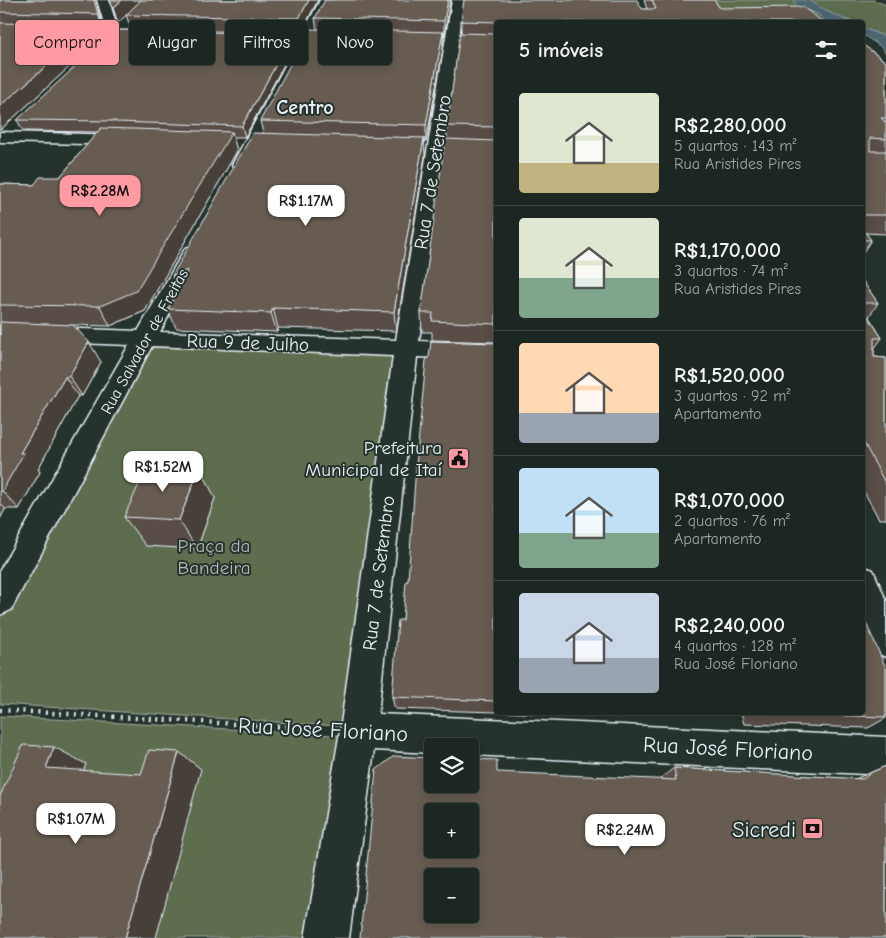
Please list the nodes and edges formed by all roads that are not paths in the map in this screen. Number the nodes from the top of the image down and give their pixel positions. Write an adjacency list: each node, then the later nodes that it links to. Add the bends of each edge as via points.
1 (103, 0): 4 (street)
2 (326, 0): 12 (street)
3 (458, 0): 16 (street, Rua 7 de Setembro)
4 (108, 20)
5 (126, 23): 6 (street)
6 (119, 28)
7 (0, 32): 8 (street)
8 (15, 32)
9 (18, 124): 10 (street)
10 (1, 139): 11 (street)
11 (148, 141)
12 (228, 186)
13 (201, 236): 15 (street, Rua Salvador de Freitas)
14 (0, 333): 15 (street, Rua 9 de Julho)
15 (146, 338): 16 (street, Rua 9 de Julho); 19 (street, Rua Salvador de Freitas)
16 (406, 348): 17 (street, Rua 9 de Julho); 21 (street, Rua 7 de Setembro)
17 (494, 352)
18 (865, 588): 20 (street)
19 (0, 600)
20 (886, 641)
21 (358, 731): 22 (street, Rua José Floriano); 23 (street, Rua 7 de Setembro)
22 (886, 756)
23 (327, 938)

